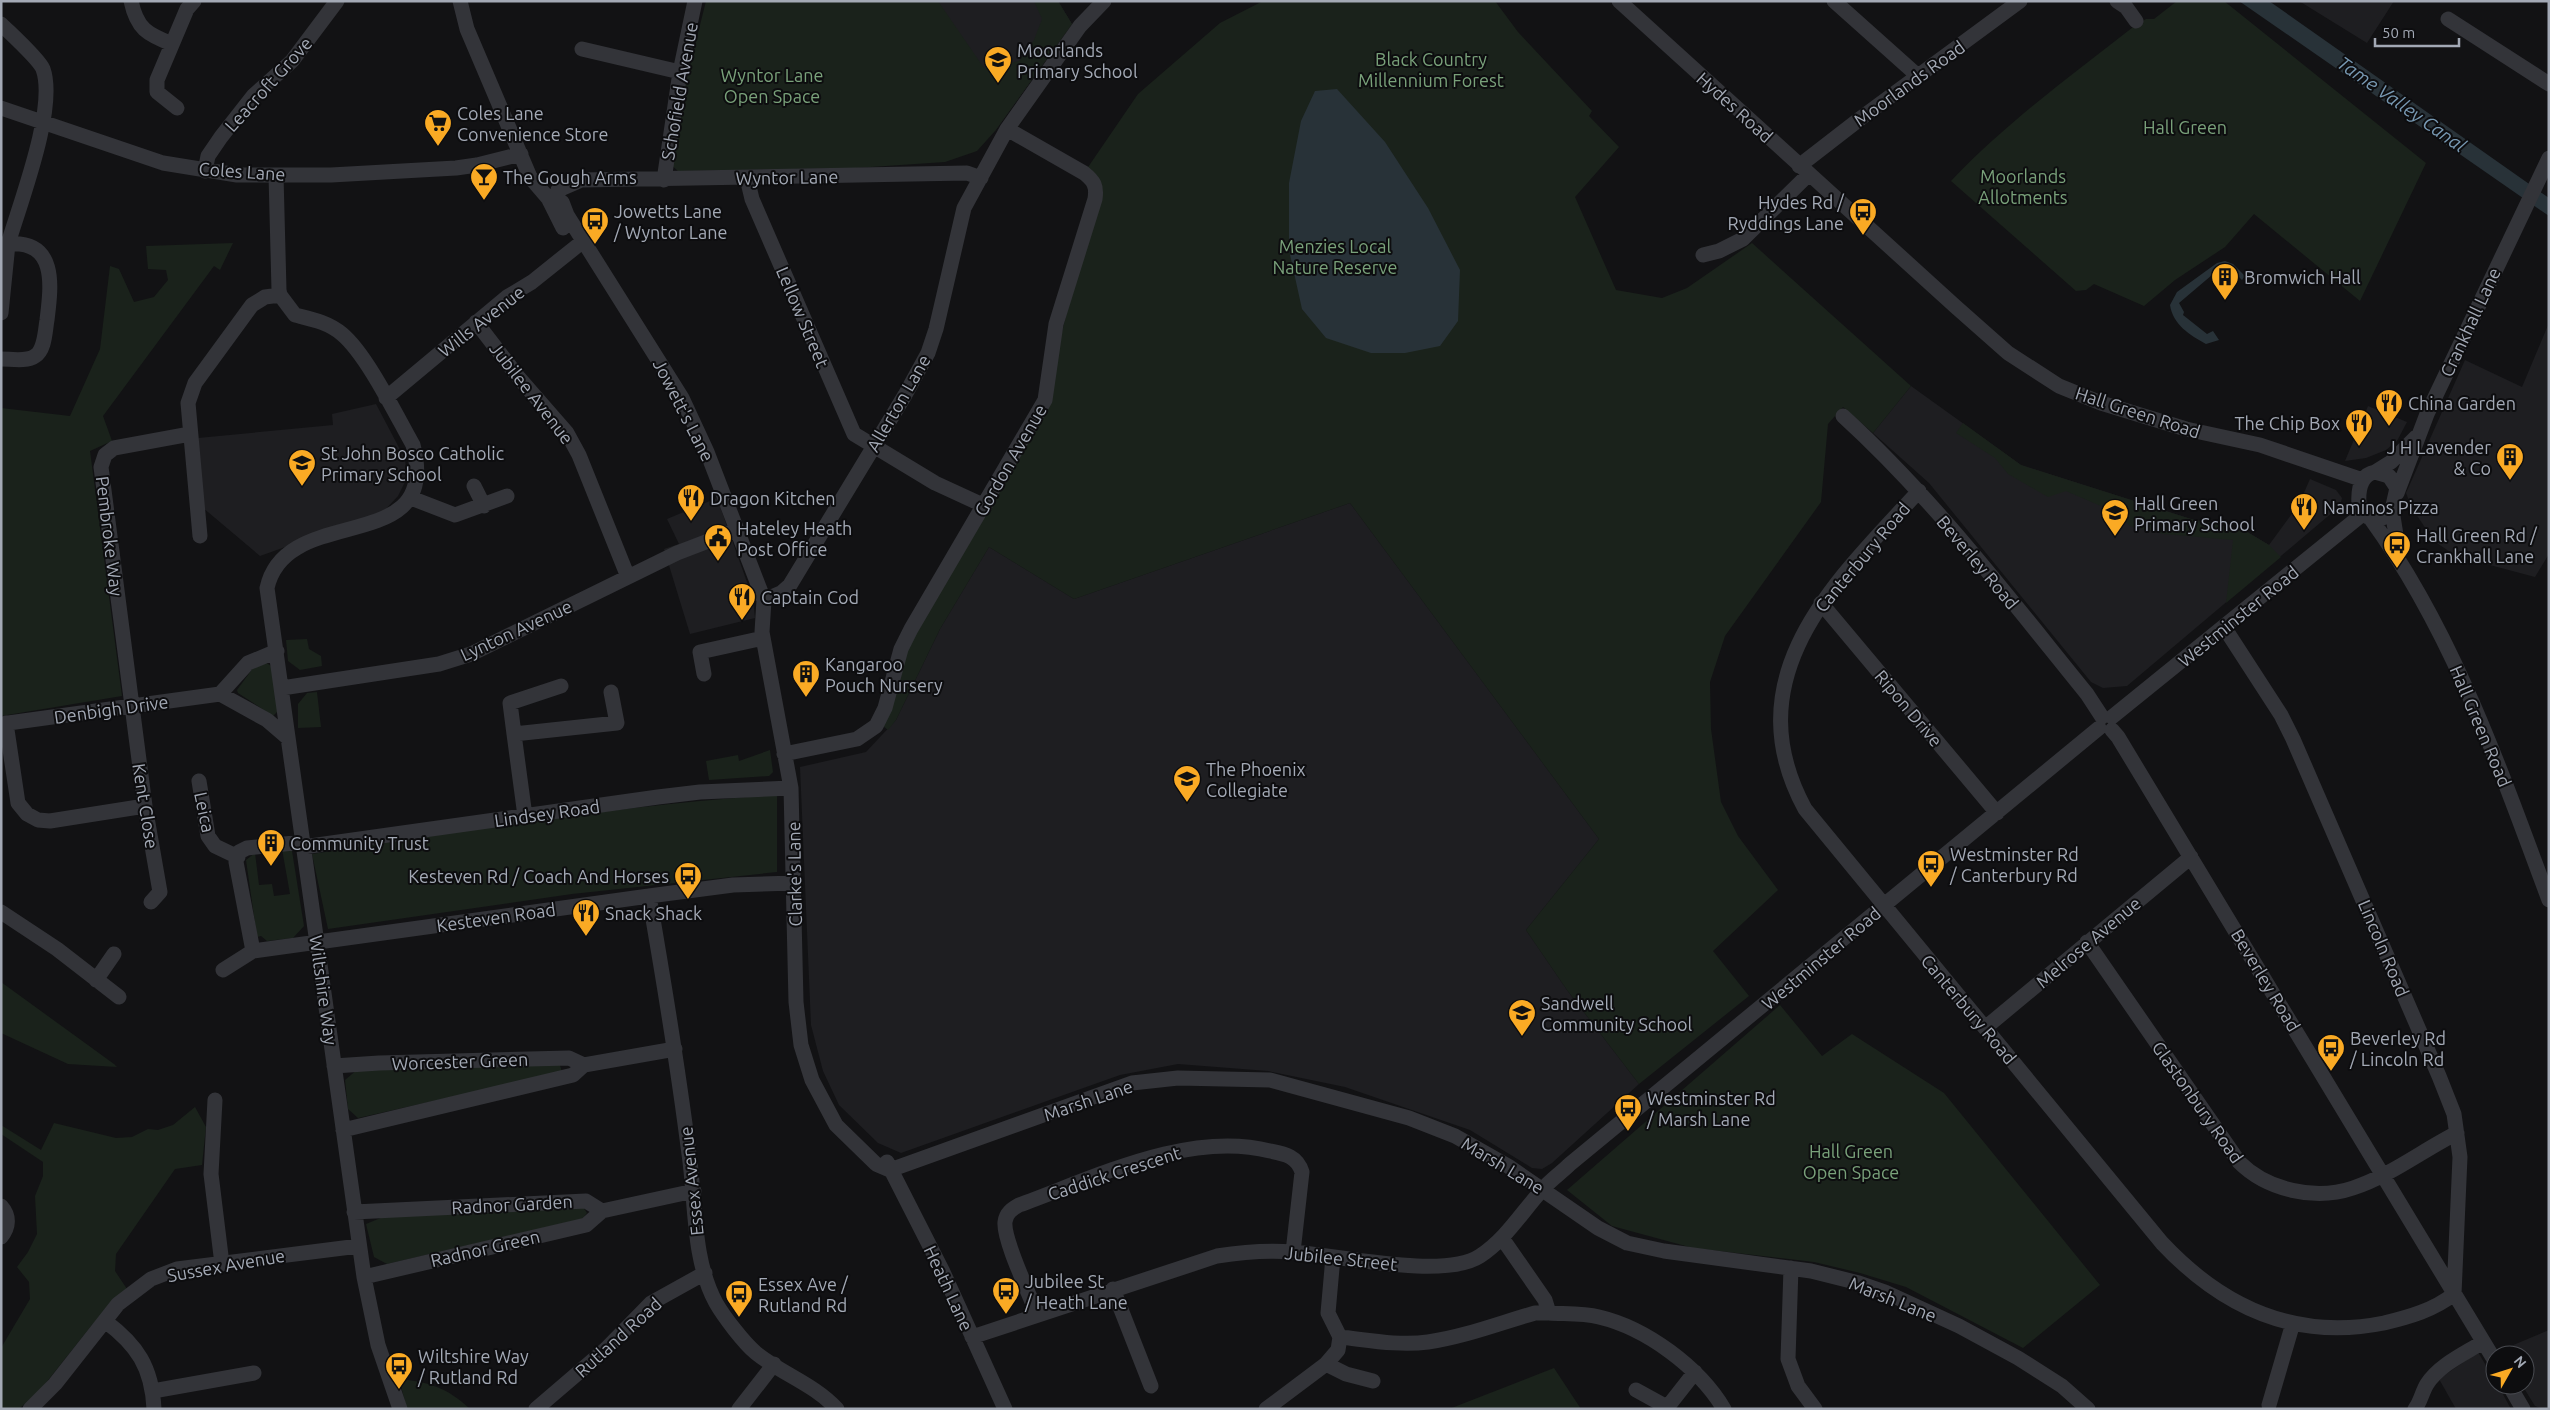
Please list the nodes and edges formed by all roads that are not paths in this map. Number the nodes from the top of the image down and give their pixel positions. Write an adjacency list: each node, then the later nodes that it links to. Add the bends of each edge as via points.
1 (131, 1): 16 (street, via 133,14 143,29)
2 (194, 1): 16 (street, via 186,9)
3 (337, 1): 30 (street, Leacroft Grove, via 292,61 254,95 221,137 208,156)
4 (448, 1): 15 (street)
5 (460, 1): 15 (street)
6 (695, 1): 18 (street, Schofield Avenue)
7 (1104, 1): 24 (street, Allerton Lane, via 1080,26)
8 (1619, 1): 29 (street, Hydes Road)
9 (1834, 1): 19 (street)
10 (2020, 1): 19 (street, Moorlands Road)
11 (2117, 1): 13 (street)
12 (2448, 19): 20 (street)
13 (2136, 20)
14 (1, 24): 23 (street, via 42,67 46,83)
15 (467, 29): 25 (street)
16 (172, 44): 22 (street, via 157,80 157,92)
17 (582, 48): 18 (street)
18 (680, 72): 34 (street, Schofield Avenue)
19 (1918, 76): 29 (street, Moorlands Road)
20 (2549, 84)
21 (1, 108): 23 (street, Coles Lane)
22 (177, 108)
23 (44, 124): 30 (street, Coles Lane, via 163,163); 38 (street)
24 (1007, 129): 33 (street, Allerton Lane); 58 (street, Gordon Avenue, via 1084,172 1096,188 1056,324 1045,400)
25 (513, 138): 26 (street); 27 (street)
26 (523, 157): 27 (street, Coles Lane); 35 (street, via 530,177)
27 (491, 161): 31 (street, Coles Lane, via 456,168)
28 (2546, 163): 49 (street, Crankhall Lane)
29 (1804, 170): 36 (street, Hydes Road); 40 (street, Moorlands Road, via 1743,239)
30 (205, 171): 31 (street, Coles Lane, via 237,175)
31 (276, 174): 42 (street)
32 (747, 178): 33 (street, Wyntor Lane, via 967,173); 34 (street, Wyntor Lane); 50 (street, Lellow Street, via 752,199 854,434)
33 (981, 178): 50 (street, Allerton Lane, via 964,208 928,353)
34 (664, 180): 35 (street, Wyntor Lane, via 575,181)
35 (556, 197): 37 (street, Jowett's Lane); 39 (street, Jowett's Lane, via 554,214)
36 (1852, 212): 51 (street, Hall Green Road, via 2008,353 2059,386 2110,406 2186,429 2260,445)
37 (575, 226): 39 (street); 41 (street, Jowett's Lane)
38 (5, 244): 43 (street); 45 (street, via 30,245 42,256 52,286 44,343 37,355 29,359)
39 (577, 246): 41 (street, Jowett's Lane); 44 (street, Wills Avenue)
40 (1703, 255)
41 (610, 282): 61 (street, Jowett's Lane, via 682,398)
42 (280, 295): 46 (street, via 295,315 322,322 341,333 355,348); 48 (street, via 265,297 252,305 195,383 188,403)
43 (1, 313)
44 (476, 322): 46 (street, Wills Avenue); 64 (street, Jubilee Avenue, via 567,433 579,454)
45 (1, 359)
46 (386, 398): 56 (street, via 415,452 418,472)
47 (1843, 416): 53 (street, Beverley Road)
48 (190, 434): 62 (street); 75 (street, Pembroke Way, via 114,448 105,455 101,467)
49 (2416, 437): 51 (street, Crankhall Lane, via 2391,462); 54 (street, Crankhall Lane)
50 (873, 446): 58 (street, Lellow Street, via 935,483); 65 (street, Allerton Lane, via 790,585)
51 (2369, 476): 54 (street, via 2385,474 2392,479); 60 (street, via 2359,499)
52 (474, 486): 57 (street)
53 (1919, 491): 66 (street, Canterbury Road); 77 (street, Beverley Road, via 2087,694)
54 (2397, 493): 59 (street)
55 (507, 496): 57 (street)
56 (411, 498): 57 (street, via 455,515); 69 (street, Wiltshire Way, via 396,512 291,549 274,568 267,588)
57 (484, 506)
58 (984, 506): 80 (street, Gordon Avenue, via 901,649 876,726 857,739)
59 (2392, 510): 60 (street, via 2385,517); 63 (street, Hall Green Road)
60 (2368, 516): 63 (street, Hall Green Road); 67 (street, Westminster Road)
61 (737, 530): 64 (street, Lynton Avenue, via 677,553); 65 (street, Jowett's Lane)
62 (200, 536)
63 (2399, 558): 89 (street, Hall Green Road, via 2476,710)
64 (628, 578): 72 (street, Lynton Avenue, via 471,654 438,664)
65 (764, 600): 68 (street, Jowett's Lane)
66 (1821, 603): 84 (street, Ripon Drive); 94 (street, Canterbury Road, via 1803,632 1782,691 1780,710 1784,760 1805,809)
67 (2224, 627): 77 (street, Westminster Road); 109 (street, Lincoln Road, via 2293,739 2439,1076 2454,1114)
68 (762, 635): 70 (street, via 700,652); 80 (street, Clarke's Lane)
69 (277, 651): 72 (street, Wiltshire Way); 74 (street, via 248,663)
70 (704, 674)
71 (561, 686): 78 (street, via 510,703)
72 (282, 688): 79 (street, Wiltshire Way)
73 (611, 692): 78 (street, via 618,723)
74 (220, 694): 75 (street, Denbigh Drive); 79 (street, via 267,720)
75 (132, 706): 76 (street, Denbigh Drive); 83 (street, Kent Close)
76 (4, 723): 83 (street, via 18,803 27,814 38,820 50,820)
77 (2106, 723): 84 (street, Westminster Road); 88 (street, Beverley Road)
78 (514, 734): 85 (street)
79 (288, 738): 86 (street, Wiltshire Way)
80 (784, 754): 82 (street, Clarke's Lane)
81 (198, 781): 87 (street, Leica, via 208,836 215,846)
82 (791, 788): 85 (street, Lindsey Road, via 692,793); 90 (street, Clarke's Lane)
83 (145, 806): 93 (street, Kent Close, via 160,892)
84 (1997, 813): 94 (street, Westminster Road)
85 (525, 816): 86 (street, Lindsey Road)
86 (303, 844): 87 (street, Lindsey Road, via 247,848 239,852); 97 (street, Wiltshire Way)
87 (238, 857): 98 (street, via 236,862)
88 (2191, 857): 96 (street, Melrose Avenue); 111 (street, Beverley Road)
89 (2544, 872): 92 (street, Hall Green Road)
90 (794, 883): 91 (street, Kesteven Road, via 733,885); 110 (street, Clarke's Lane, via 797,1022 805,1061 830,1112 881,1155)
91 (649, 896): 97 (street, Kesteven Road); 104 (street, Essex Avenue)
92 (2549, 900)
93 (151, 902)
94 (1884, 906): 103 (street, Canterbury Road); 112 (street, Westminster Road)
95 (1, 912): 101 (street, via 57,949)
96 (2087, 942): 103 (street, Melrose Avenue); 111 (street, Glastonbury Road, via 2247,1170 2286,1189 2315,1193 2350,1189)
97 (317, 943): 98 (street, Kesteven Road); 106 (street, Wiltshire Way)
98 (253, 951): 100 (street)
99 (114, 954): 101 (street)
100 (223, 970)
101 (96, 980): 102 (street)
102 (118, 997)
103 (1985, 1028): 131 (street, Canterbury Road, via 2181,1263 2196,1277 2237,1303)
104 (675, 1048): 105 (street, Worcester Green); 113 (street, Essex Avenue)
105 (584, 1065): 106 (street, Worcester Green, via 569,1058); 108 (street, Worcester Green, via 573,1074)
106 (334, 1066): 108 (street, Wiltshire Way)
107 (215, 1100): 122 (street, via 211,1174)
108 (343, 1130): 116 (street, Wiltshire Way)
109 (2457, 1133): 111 (street, Glastonbury Road); 127 (street, Lincoln Road, via 2460,1157)
110 (890, 1170): 112 (street, Marsh Lane, via 1132,1083 1178,1078 1245,1078 1285,1084 1409,1118 1455,1136); 132 (street, Heath Lane, via 943,1272)
111 (2383, 1175): 127 (street, Beverley Road)
112 (1543, 1188): 118 (street, Jubilee Street); 123 (street, Marsh Lane, via 1598,1228 1638,1247)
113 (694, 1191): 115 (street); 124 (street, Essex Avenue, via 698,1244)
114 (1, 1206): 117 (street, via 8,1221)
115 (602, 1210): 116 (street, Radnor Garden, via 586,1201); 125 (street, Radnor Green, via 586,1224)
116 (354, 1212): 119 (street, Wiltshire Way)
117 (1, 1237)
118 (1502, 1238): 121 (street, Jubilee Street, via 1479,1257 1448,1266 1428,1267); 128 (street, via 1545,1300)
119 (359, 1246): 122 (street, Sussex Avenue); 125 (street, Wiltshire Way)
120 (1293, 1252): 121 (street, Jubilee Street); 126 (street, Jubilee Street, via 1256,1251 1217,1256); 129 (street, Caddick Crescent, via 1302,1172 1300,1164 1290,1156 1262,1149 1217,1146 1176,1150 1019,1204 1008,1214 1005,1221 1008,1239)
121 (1333, 1257): 133 (street, via 1328,1312)
122 (222, 1264): 130 (street, Sussex Avenue, via 178,1269 151,1279 134,1290)
123 (1791, 1268): 156 (street, via 1788,1360 1798,1386); 157 (street, Marsh Lane, via 1859,1282 1909,1302 2040,1370)
124 (705, 1273): 136 (street, Essex Avenue, via 716,1303 733,1326 756,1353); 150 (street, Rutland Road, via 651,1303 606,1349)
125 (364, 1277): 149 (street, Wiltshire Way, via 378,1346)
126 (1113, 1289): 129 (street, Jubilee Street); 141 (street)
127 (2454, 1294): 131 (street, Canterbury Road, via 2424,1311 2378,1324 2338,1328); 134 (street, Beverley Road)
128 (1549, 1313): 133 (street, via 1535,1313 1426,1342); 138 (street, via 1598,1316 1632,1328)
129 (1037, 1314): 132 (street, Jubilee Street)
130 (105, 1321): 143 (street, via 135,1347); 147 (street, Sussex Avenue, via 55,1384)
131 (2293, 1323): 145 (street)
132 (972, 1337): 153 (street, Heath Lane)
133 (1340, 1337): 137 (street, via 1338,1350)
134 (2483, 1342): 135 (street, Beverley Road); 158 (street, via 2438,1371)
135 (2485, 1345)
136 (774, 1364): 151 (street); 152 (street, Essex Avenue, via 827,1398)
137 (1326, 1364): 140 (street, via 1346,1374); 154 (street)
138 (1695, 1372): 146 (street); 155 (street)
139 (254, 1374): 143 (street)
140 (1373, 1381)
141 (1151, 1386)
142 (1636, 1390): 146 (street)
143 (153, 1391): 148 (street)
144 (2515, 1395): 159 (street)
145 (2269, 1405)
146 (1667, 1408)
147 (30, 1409)
148 (154, 1409)
149 (400, 1409)
150 (536, 1409)
151 (739, 1409)
152 (837, 1409)
153 (1005, 1409)
154 (1266, 1409)
155 (1724, 1409)
156 (1815, 1409)
157 (2088, 1409)
158 (2415, 1409)
159 (2523, 1409)

